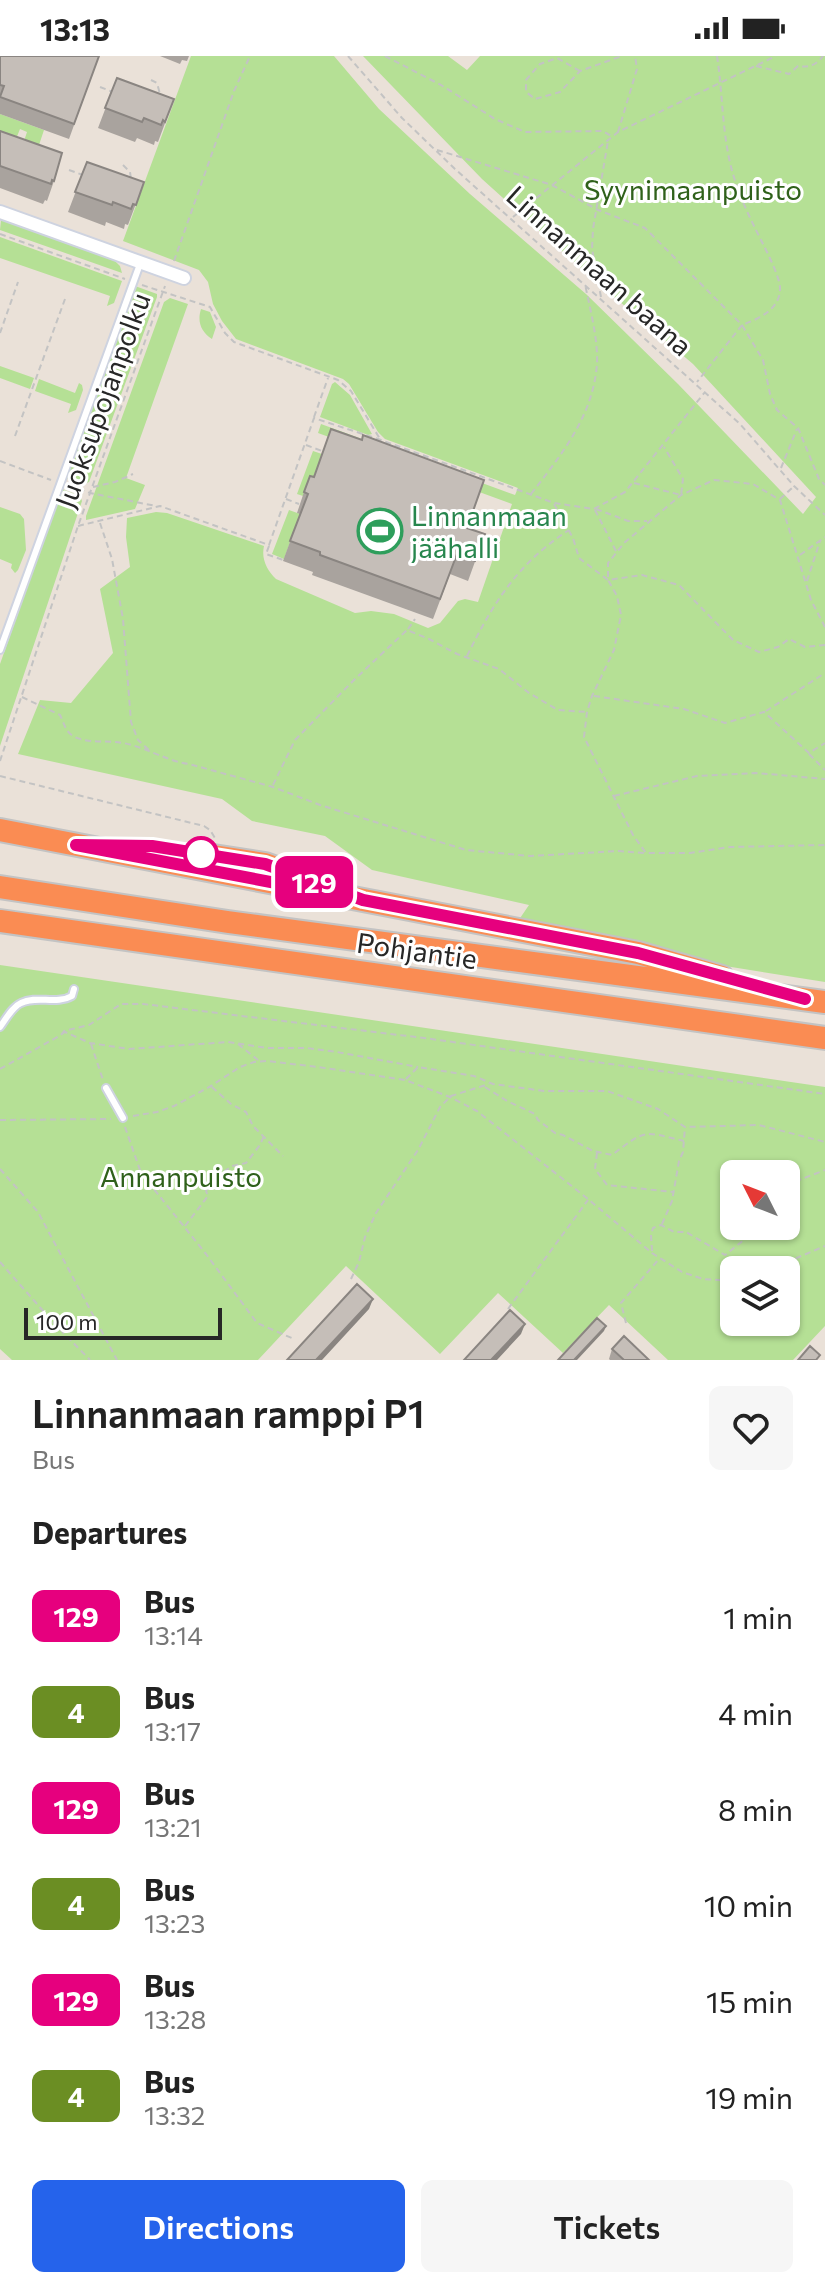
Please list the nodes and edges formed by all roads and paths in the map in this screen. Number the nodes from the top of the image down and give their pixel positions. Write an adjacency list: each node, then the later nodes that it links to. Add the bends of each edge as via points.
1 (250, 56): 29 (path, Juoksupojanpolku)
2 (348, 56): 18 (path, Linnanmaan baana)
3 (385, 56): 17 (path, via 525,132 603,131)
4 (622, 56): 10 (path)
5 (635, 56): 16 (path, via 637,69)
6 (717, 56): 12 (path)
7 (776, 56): 9 (path)
8 (823, 56): 9 (path, via 789,74)
9 (755, 66): 12 (path)
10 (580, 71): 10 (path, via 557,58 540,64 526,80 526,92 535,99 560,92)
11 (151, 80): 15 (path, via 157,83)
12 (721, 82): 16 (path); 37 (path, via 728,153 740,198 781,287 764,316)
13 (100, 87): 14 (path)
14 (114, 92)
15 (158, 100)
16 (618, 132): 17 (path)
17 (610, 139): 23 (path); 24 (path)
18 (435, 149): 23 (path); 26 (path, Linnanmaan baana)
19 (123, 165): 22 (path, via 130,172)
20 (69, 170): 21 (path)
21 (91, 178)
22 (127, 185)
23 (552, 185): 24 (path); 26 (path)
24 (598, 210): 35 (path, via 592,249); 37 (path, via 645,228)
25 (0, 212): 28 (street)
26 (512, 218): 33 (path, Linnanmaan baana)
27 (0, 234): 32 (path)
28 (140, 264): 29 (street); 32 (lane)
29 (170, 273): 30 (street); 34 (path, Juoksupojanpolku)
30 (184, 278)
31 (18, 282): 38 (path)
32 (132, 282): 34 (path); 54 (lane)
33 (585, 283): 35 (path, Linnanmaan baana); 59 (path, via 597,362 592,395 582,422)
34 (163, 292): 39 (path, via 210,307 234,342); 57 (path, Juoksupojanpolku)
35 (601, 298): 40 (path, Linnanmaan baana)
36 (65, 299): 44 (path)
37 (742, 325): 40 (path); 43 (path, via 763,360 777,410)
38 (0, 333)
39 (329, 377): 42 (path); 45 (path, via 351,391)
40 (697, 383): 41 (path, Linnanmaan baana)
41 (705, 392): 48 (path); 51 (path, Linnanmaan baana)
42 (314, 418): 45 (path); 47 (path)
43 (798, 428): 51 (path); 55 (path)
44 (15, 436)
45 (381, 440): 46 (path); 59 (path)
46 (372, 441)
47 (304, 445): 49 (path); 61 (path)
48 (663, 445): 53 (path); 60 (path, via 683,479)
49 (323, 452)
50 (0, 461): 54 (path)
51 (780, 470): 56 (path, Linnanmaan baana)
52 (133, 474): 57 (path)
53 (633, 482): 60 (path); 66 (path)
54 (60, 483): 58 (path); 84 (lane)
55 (825, 485)
56 (794, 486): 62 (path); 67 (path, Linnanmaan baana)
57 (92, 487): 58 (path, Juoksupojanpolku)
58 (90, 493): 65 (path); 70 (path, Juoksupojanpolku)
59 (530, 495): 63 (path)
60 (681, 495): 62 (path, via 714,480 753,484); 69 (path)
61 (285, 499): 64 (path); 74 (path)
62 (780, 500): 76 (path)
63 (554, 503): 66 (path); 71 (path)
64 (300, 504)
65 (160, 506): 68 (path); 74 (path)
66 (594, 509): 69 (path, via 628,521); 75 (path)
67 (825, 515)
68 (99, 520): 70 (path); 93 (path, via 123,619 133,730)
69 (648, 521): 75 (path)
70 (78, 526): 88 (path, Juoksupojanpolku)
71 (569, 530): 78 (path, via 579,558); 85 (path, via 545,545 500,595)
72 (825, 537): 73 (path)
73 (820, 541): 76 (path); 79 (path)
74 (269, 545): 77 (path, via 266,554)
75 (617, 552): 78 (path, via 608,563)
76 (798, 557): 79 (path)
77 (283, 560)
78 (608, 580): 83 (path, via 642,575 679,585 733,640 759,652 789,639 805,647); 87 (path, via 621,615 614,650)
79 (806, 584): 81 (path)
80 (415, 619): 82 (path)
81 (825, 627)
82 (407, 630): 85 (path); 99 (path, via 295,740)
83 (825, 645)
84 (0, 650)
85 (467, 657): 89 (path, via 499,669 558,710)
86 (825, 673): 90 (path)
87 (592, 696): 89 (path); 90 (path, via 684,709 725,723)
88 (22, 697): 92 (path, Juoksupojanpolku); 93 (path, via 60,715 71,735)
89 (587, 712): 100 (path, via 584,737)
90 (764, 712): 94 (path)
91 (825, 743): 94 (path)
92 (2, 751): 95 (path, Juoksupojanpolku)
93 (150, 751): 99 (path)
94 (807, 752): 96 (path)
95 (0, 761)
96 (825, 770)
97 (0, 776): 102 (path, via 204,826)
98 (825, 779): 100 (path, via 756,773 697,776)
99 (273, 787): 104 (path, via 466,850 530,856)
100 (614, 796): 104 (path)
101 (0, 830): 110 (highway, via 76,845 152,846 265,864 363,900 638,953)
102 (216, 840)
103 (825, 845): 104 (path)
104 (646, 853)
105 (0, 887): 110 (highway, Pohjantie)
106 (0, 921): 107 (highway, Pohjantie)
107 (92, 934): 108 (highway); 113 (highway, Pohjantie)
108 (0, 935)
109 (74, 989): 111 (lane, via 65,1000 19,1003)
110 (815, 1001)
111 (0, 1027)
112 (61, 1035): 114 (path); 118 (path); 124 (path, via 121,1004 143,1004)
113 (825, 1038)
114 (90, 1043): 115 (path, via 129,1049); 123 (path)
115 (238, 1043): 116 (path); 117 (path, via 307,1048)
116 (260, 1062): 119 (path); 121 (path, via 240,1067)
117 (418, 1067): 119 (path); 120 (path, via 466,1074)
118 (0, 1069)
119 (405, 1080): 125 (path)
120 (491, 1084): 122 (path); 128 (path, via 607,1091 658,1109)
121 (211, 1086): 126 (path, via 157,1112); 129 (path, via 246,1112)
122 (484, 1086): 125 (path); 132 (path, via 535,1114 555,1133)
123 (106, 1088): 126 (lane)
124 (825, 1094)
125 (450, 1097): 138 (path, via 477,1111); 147 (path, via 376,1213)
126 (123, 1118): 127 (path); 140 (path, via 141,1173)
127 (0, 1120)
128 (685, 1127): 130 (path); 131 (path, via 759,1125)
129 (264, 1136): 133 (path); 140 (path, via 246,1163 215,1178)
130 (684, 1141): 132 (path, via 648,1132 612,1155); 137 (path)
131 (825, 1142)
132 (597, 1152): 137 (path, via 595,1169 607,1185)
133 (283, 1156)
134 (0, 1169): 153 (path, via 38,1212)
135 (825, 1170): 136 (path)
136 (800, 1180)
137 (673, 1192): 139 (path)
138 (588, 1199): 143 (path); 149 (path)
139 (661, 1225): 141 (path, via 686,1232 725,1255); 143 (path, via 653,1228)
140 (185, 1227): 151 (path, via 257,1323)
141 (744, 1240)
142 (825, 1246): 144 (path)
143 (652, 1253): 145 (path)
144 (800, 1257)
145 (660, 1258): 148 (path, via 682,1272); 150 (path, via 621,1303)
146 (0, 1262): 152 (path)
147 (351, 1279)
148 (720, 1280)
149 (508, 1309)
150 (626, 1323)
151 (294, 1339)
152 (90, 1360)
153 (117, 1360)

